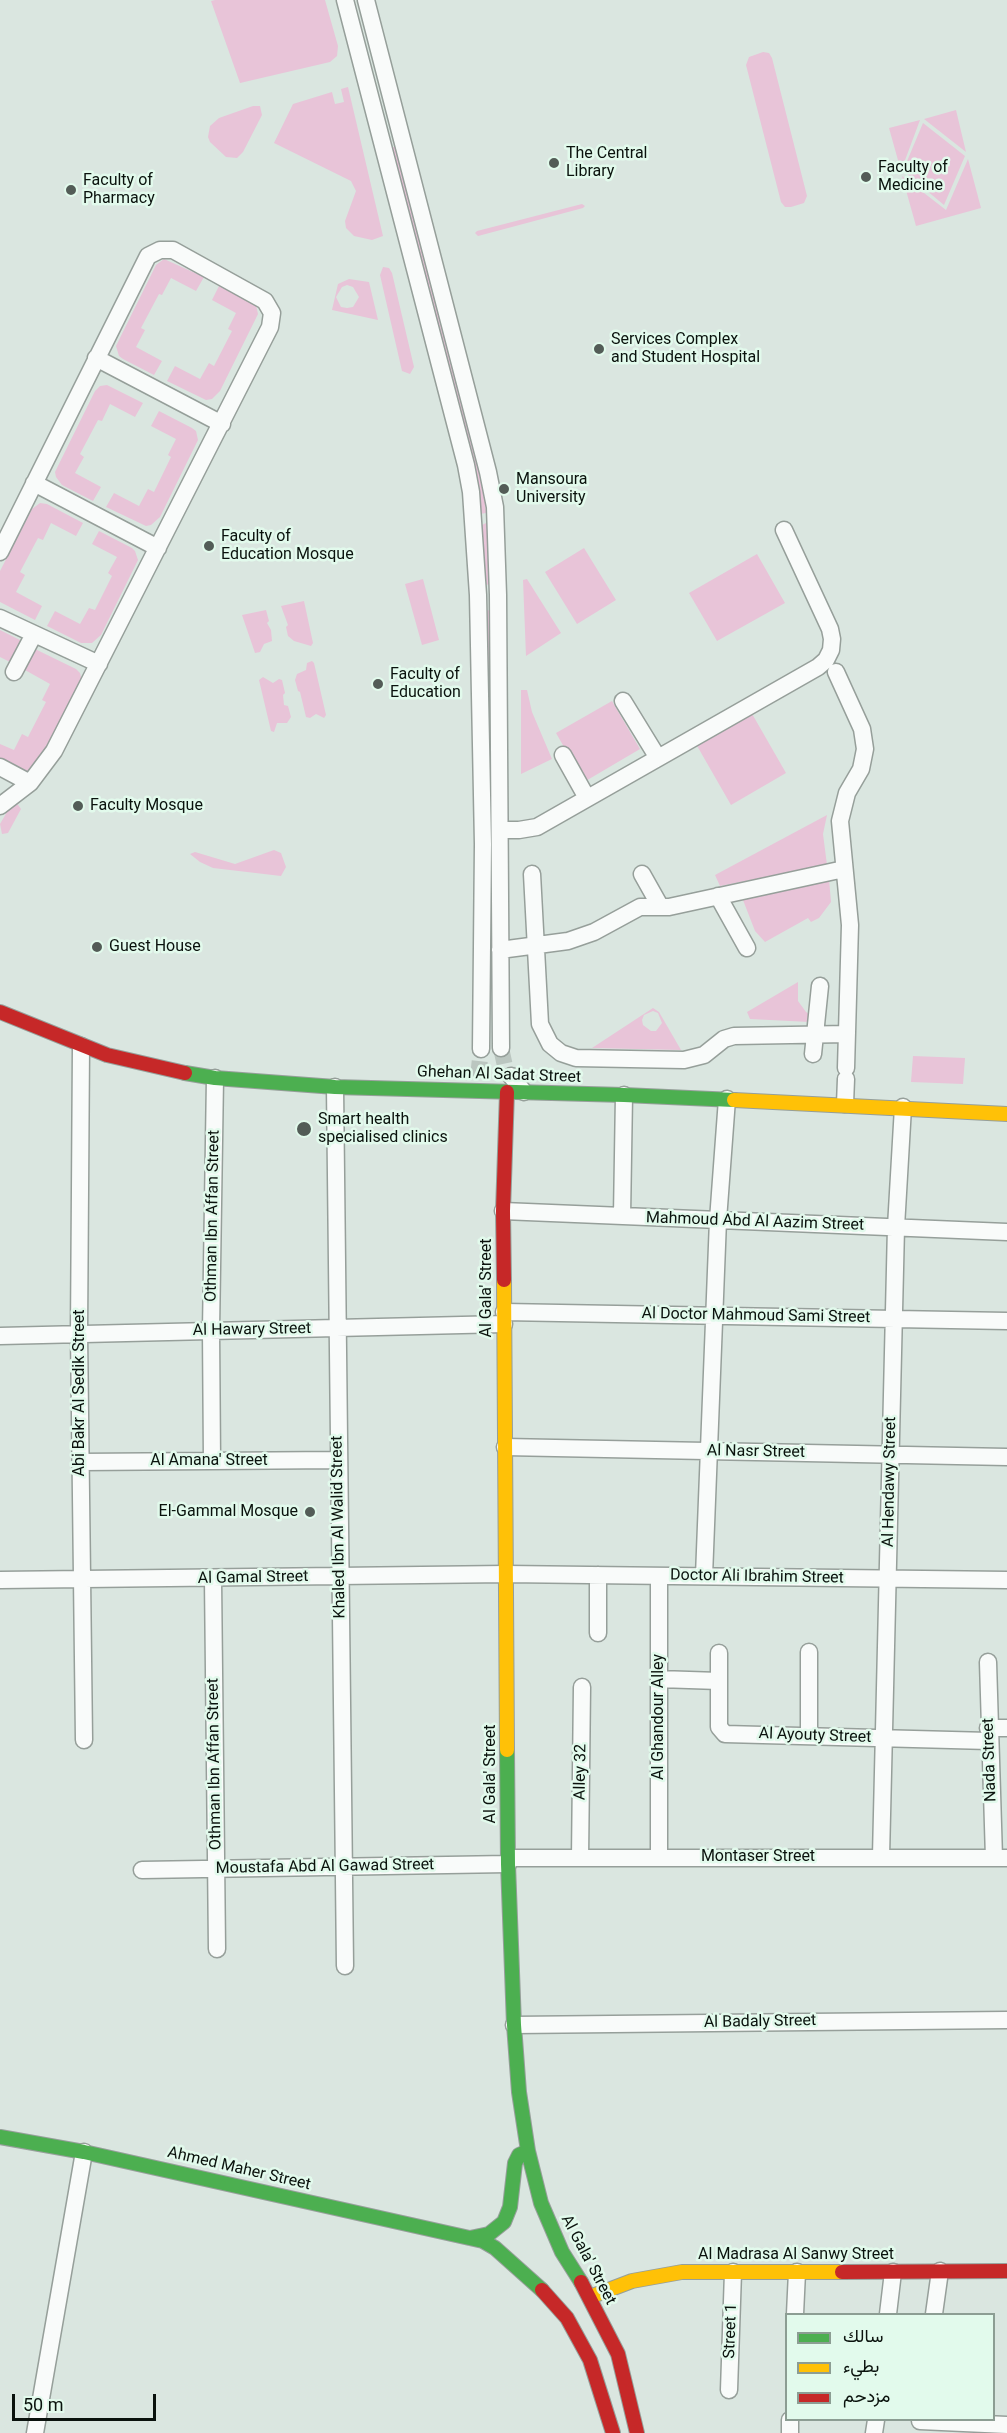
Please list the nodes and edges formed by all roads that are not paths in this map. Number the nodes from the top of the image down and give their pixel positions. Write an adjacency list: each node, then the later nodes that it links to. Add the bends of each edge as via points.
1 (345, 0): 9 (street, via 466,465)
2 (366, 0): 10 (street, via 490,478)
3 (96, 358): 4 (street); 4 (street, via 148,256 166,249 179,253 265,301 272,313 270,327); 5 (street)
4 (222, 424): 7 (street)
5 (34, 483): 7 (street); 8 (street)
6 (784, 530): 18 (street, via 830,629 831,650 826,660)
7 (158, 548): 13 (street)
8 (0, 552)
9 (478, 595): 10 (street); 27 (street)
10 (498, 595): 23 (street)
11 (0, 618): 12 (street)
12 (34, 634): 13 (street); 14 (street)
13 (99, 664): 20 (street, via 54,751)
14 (14, 672)
15 (836, 672): 24 (street, via 862,729 865,749 861,769 842,812)
16 (623, 701): 18 (street)
17 (563, 754): 21 (street)
18 (658, 758): 21 (street)
19 (0, 767): 20 (street)
20 (30, 783): 22 (street)
21 (587, 798): 23 (street, via 537,827)
22 (0, 806)
23 (501, 830): 28 (street)
24 (844, 869): 29 (street); 38 (street, via 850,944)
25 (532, 874): 31 (street)
26 (642, 874): 30 (street)
27 (483, 879): 28 (street); 36 (street)
28 (501, 879): 33 (street)
29 (718, 896): 30 (street); 32 (street)
30 (660, 906): 31 (street, via 640,907 581,937)
31 (536, 947): 33 (street); 39 (street, via 542,1031 555,1049 568,1056 691,1060 734,1036)
32 (747, 948)
33 (500, 950): 35 (street)
34 (820, 986): 39 (street)
35 (499, 994): 36 (street); 41 (street)
36 (482, 995): 42 (street)
37 (0, 1012): 40 (main road, Ghehan Al Sadat Street)
38 (847, 1034): 39 (street); 52 (street)
39 (815, 1035): 43 (street)
40 (81, 1046): 45 (main road, Ghehan Al Sadat Street, via 134,1063); 66 (street, Abi Bakr Al Sedik Street)
41 (501, 1048)
42 (481, 1049)
43 (813, 1054)
44 (478, 1077): 48 (street)
45 (216, 1078): 47 (main road, Ghehan Al Sadat Street); 65 (street, Othman Ibn Affan Street)
46 (509, 1084): 48 (main road, Ghehan Al Sadat Street); 49 (street); 55 (main road, Al Gala' Street)
47 (335, 1087): 48 (main road, Ghehan Al Sadat Street); 64 (street, Khaled Ibn Al Walid Street)
48 (462, 1090)
49 (524, 1092): 50 (main road, Ghehan Al Sadat Street)
50 (624, 1095): 51 (main road, Ghehan Al Sadat Street); 56 (street)
51 (727, 1099): 52 (main road, Ghehan Al Sadat Street); 57 (street)
52 (845, 1104): 53 (main road, Ghehan Al Sadat Street)
53 (903, 1107): 54 (main road, Ghehan Al Sadat Street); 58 (street, Al Hendawy Street)
54 (1007, 1113)
55 (503, 1212): 56 (street, Mahmoud Abd Al Aazim Street); 61 (main road, Al Gala' Street)
56 (622, 1216): 57 (street, Mahmoud Abd Al Aazim Street)
57 (718, 1220): 58 (street, Mahmoud Abd Al Aazim Street); 60 (street)
58 (896, 1227): 59 (street, Mahmoud Abd Al Aazim Street); 62 (street, Al Hendawy Street)
59 (1007, 1232)
60 (714, 1316): 61 (street, Al Doctor Mahmoud Sami Street); 62 (street, Al Doctor Mahmoud Sami Street); 69 (street)
61 (504, 1318): 64 (street, Al Hawary Street); 68 (main road, Al Gala' Street)
62 (894, 1319): 63 (street, Al Doctor Mahmoud Sami Street); 70 (street, Al Hendawy Street)
63 (1007, 1321)
64 (336, 1328): 65 (street, Al Hawary Street); 72 (street, Khaled Ibn Al Walid Street)
65 (211, 1330): 66 (street, Al Hawary Street); 73 (street, Othman Ibn Affan Street)
66 (79, 1333): 67 (street, Al Hawary Street); 74 (street, Abi Bakr Al Sedik Street)
67 (0, 1336)
68 (505, 1447): 69 (street, Al Nasr Street); 75 (main road, Al Gala' Street)
69 (709, 1451): 70 (street, Al Nasr Street); 78 (street)
70 (890, 1455): 71 (street, Al Nasr Street); 80 (street, Al Hendawy Street)
71 (1007, 1458)
72 (338, 1460): 73 (street, Al Amana' Street); 79 (street, Khaled Ibn Al Walid Street)
73 (213, 1461): 74 (street, Al Amana' Street)
74 (81, 1462): 82 (street, Abi Bakr Al Sedik Street)
75 (506, 1574): 76 (street, Doctor Ali Ibrahim Street); 79 (street, Al Gamal Street); 101 (main road, Al Gala' Street)
76 (598, 1575): 77 (street, Doctor Ali Ibrahim Street); 85 (street)
77 (659, 1576): 78 (street, Doctor Ali Ibrahim Street); 89 (street, Al Ghandour Alley)
78 (704, 1576): 80 (street, Doctor Ali Ibrahim Street)
79 (339, 1577): 81 (street, Al Gamal Street); 102 (street, Khaled Ibn Al Walid Street)
80 (887, 1578): 83 (street, Doctor Ali Ibrahim Street); 95 (street, Al Hendawy Street)
81 (213, 1579): 82 (street, Al Gamal Street); 103 (street, Othman Ibn Affan Street)
82 (82, 1580): 84 (street, Al Gamal Street); 96 (street, Abi Bakr Al Sedik Street)
83 (1007, 1580)
84 (0, 1581)
85 (598, 1633)
86 (809, 1652): 94 (street)
87 (719, 1653): 90 (street, Al Ayouty Street)
88 (988, 1662): 93 (street, Nada Street)
89 (659, 1679): 90 (street); 98 (street, Al Ghandour Alley)
90 (719, 1681): 94 (street, Al Ayouty Street, via 719,1727 725,1734)
91 (582, 1687): 97 (street, Alley 32)
92 (1007, 1728): 93 (street, Al Ayouty Street)
93 (989, 1734): 95 (street, Al Ayouty Street); 100 (street, Nada Street)
94 (809, 1736): 95 (street, Al Ayouty Street)
95 (884, 1738): 99 (street, Al Hendawy Street)
96 (84, 1740)
97 (580, 1857): 98 (street, Montaser Street); 101 (street, Montaser Street)
98 (659, 1857): 99 (street, Montaser Street)
99 (881, 1857): 100 (street, Montaser Street)
100 (1000, 1858)
101 (509, 1861): 102 (street, Moustafa Abd Al Gawad Street); 108 (main road, Al Gala' Street)
102 (343, 1867): 103 (street, Moustafa Abd Al Gawad Street); 106 (street, Khaled Ibn Al Walid Street)
103 (216, 1869): 104 (street, Moustafa Abd Al Gawad Street); 105 (street, Othman Ibn Affan Street)
104 (142, 1870)
105 (217, 1949)
106 (345, 1966)
107 (1007, 2020): 108 (street, Al Badaly Street)
108 (514, 2025): 110 (main road, Al Gala' Street)
109 (0, 2137): 111 (main road, Ahmed Maher Street)
110 (528, 2151): 112 (main road, via 514,2163 510,2207 504,2222 489,2234); 118 (main road, Al Gala' Street, via 541,2203 562,2252)
111 (84, 2152): 112 (main road, Ahmed Maher Street); 127 (street)
112 (470, 2238): 126 (main road, Ahmed Maher Street, via 495,2248 552,2298 590,2360)
113 (940, 2271): 114 (main road, Al Madrasa Al Sanwy Street); 117 (main road, Al Madrasa Al Sanwy Street); 121 (street)
114 (1007, 2271)
115 (733, 2272): 116 (main road, Al Madrasa Al Sanwy Street); 118 (main road, Al Madrasa Al Sanwy Street, via 658,2275); 122 (street, Street 1)
116 (797, 2272): 117 (main road, Al Madrasa Al Sanwy Street); 119 (street)
117 (893, 2272): 120 (street)
118 (590, 2297): 123 (main road, Al Gala' Street, via 618,2354)
119 (795, 2313)
120 (888, 2313)
121 (934, 2313)
122 (729, 2391)
123 (634, 2416): 126 (main road); 128 (main road, Al Gala' Street)
124 (920, 2424): 125 (street)
125 (1007, 2425)
126 (612, 2428)
127 (35, 2433)
128 (637, 2433)

